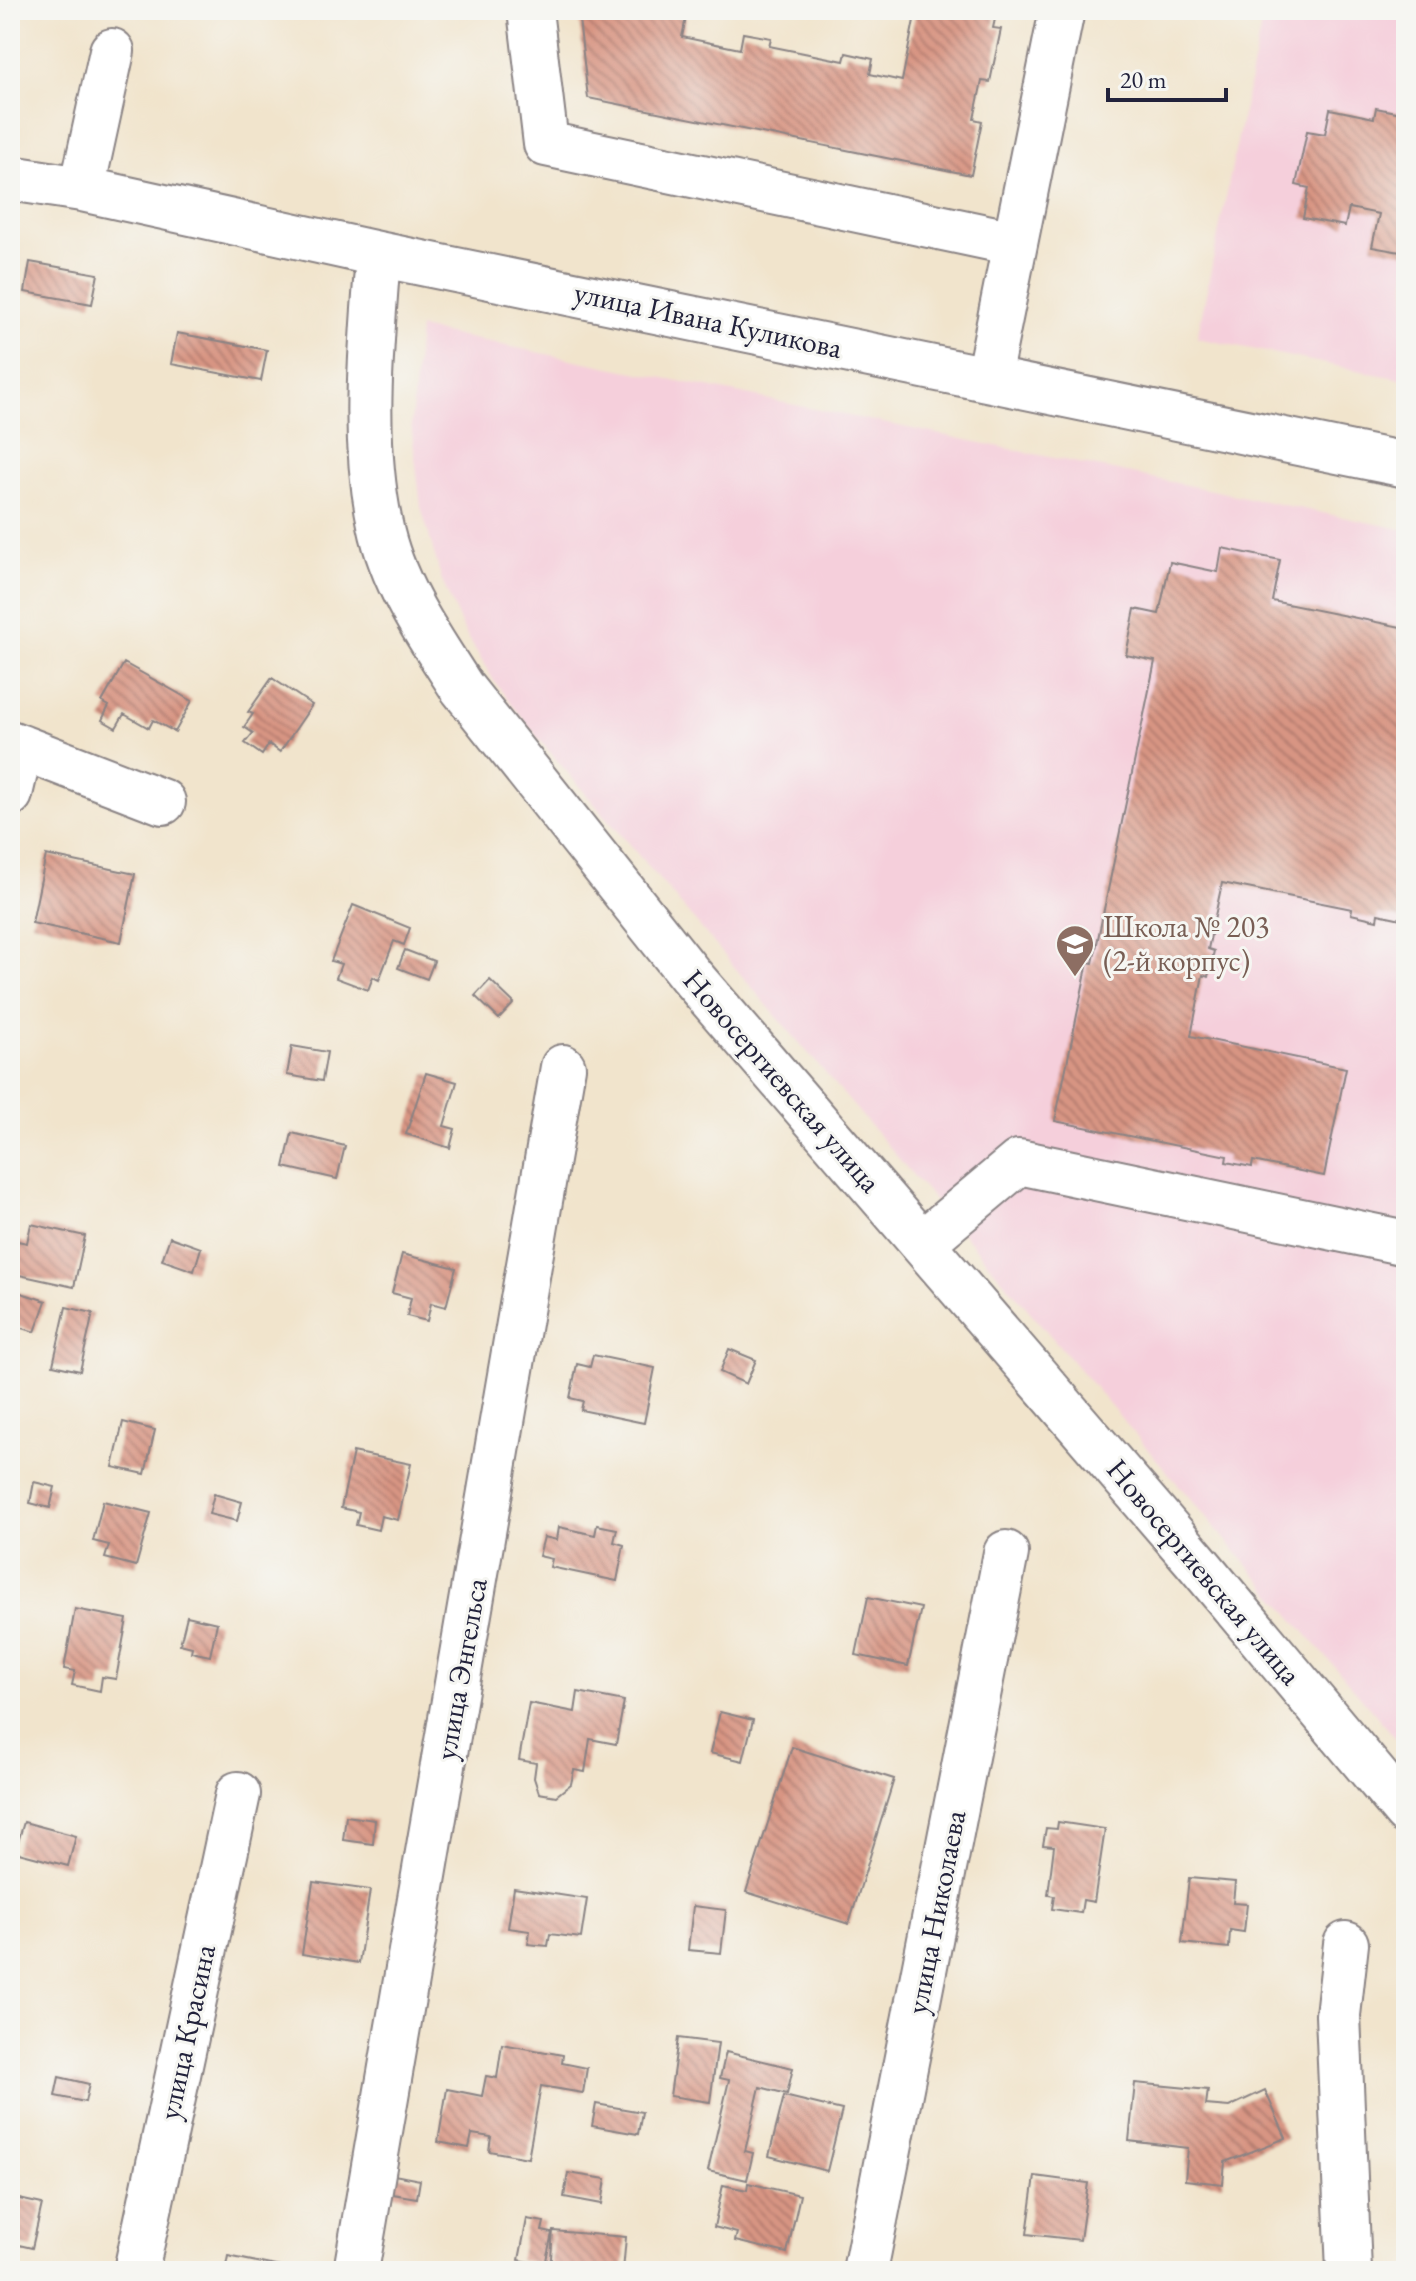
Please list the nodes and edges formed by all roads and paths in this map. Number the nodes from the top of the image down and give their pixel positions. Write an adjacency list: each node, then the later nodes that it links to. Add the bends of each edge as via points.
1 (530, 10): 6 (street, via 546,144)
2 (1062, 10): 6 (street)
3 (112, 51): 5 (street)
4 (10, 178): 5 (street, улица Ивана Куликова)
5 (82, 189): 7 (street, улица Ивана Куликова)
6 (1014, 243): 8 (street)
7 (378, 254): 8 (street, улица Ивана Куликова); 14 (street, Новосергиевская улица, via 367,413 380,525 410,606 462,688 681,964)
8 (988, 378): 9 (street, улица Ивана Куликова)
9 (1406, 465)
10 (15, 745): 11 (street); 12 (street)
11 (10, 794)
12 (163, 802)
13 (563, 1067): 21 (street, улица Энгельса)
14 (922, 1243): 15 (street, via 1019,1162); 18 (street, Новосергиевская улица)
15 (1406, 1243)
16 (1006, 1553): 22 (street, улица Николаева)
17 (238, 1794): 20 (street, улица Красина)
18 (1406, 1812)
19 (1346, 1944): 23 (street, via 1338,2015)
20 (136, 2271)
21 (356, 2271)
22 (865, 2271)
23 (1349, 2271)

